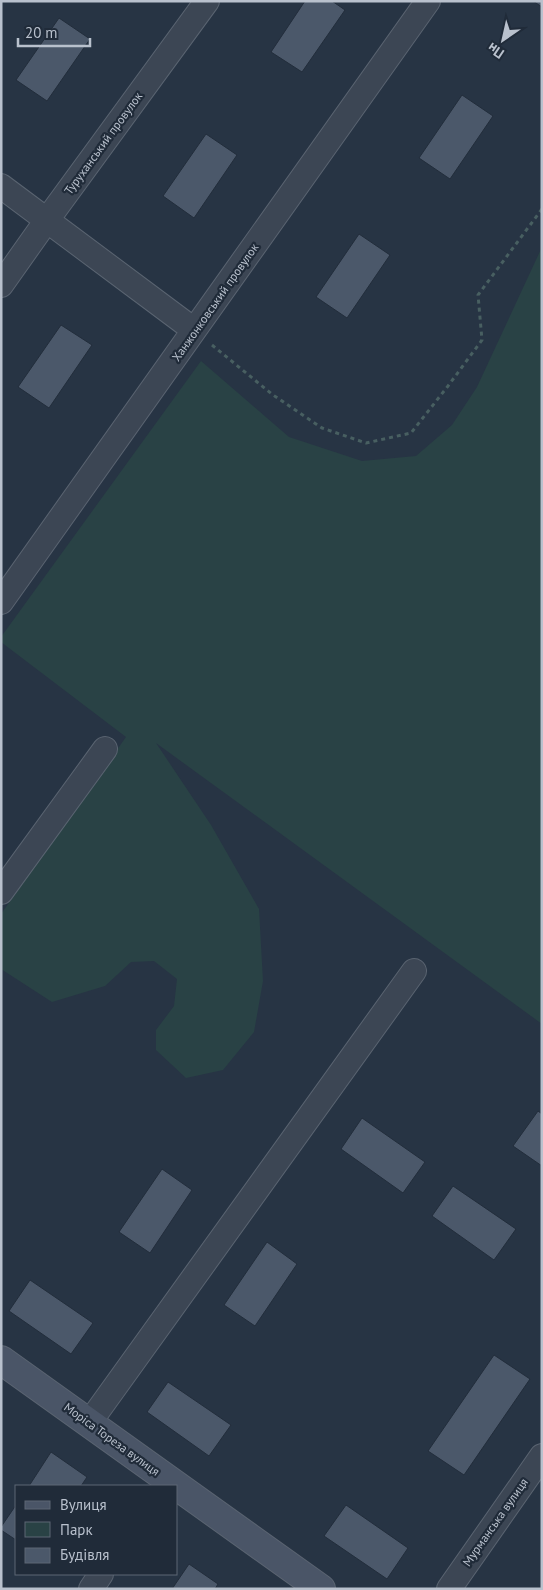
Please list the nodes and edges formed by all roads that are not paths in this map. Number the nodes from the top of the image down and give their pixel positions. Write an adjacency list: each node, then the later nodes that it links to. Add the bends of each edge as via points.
1 (207, 1): 4 (street, Туруханський провулок)
2 (428, 1): 6 (street, Ханжонковський провулок)
3 (1, 186): 4 (street)
4 (47, 220): 5 (street, Туруханський провулок); 6 (street)
5 (1, 285)
6 (194, 330): 7 (street, Ханжонковський провулок)
7 (1, 602)
8 (105, 749): 9 (street)
9 (1, 892)
10 (414, 971): 12 (street)
11 (1, 1360): 12 (street, Моріса Тореза вулиця)
12 (89, 1423): 14 (street, Моріса Тореза вулиця)
13 (542, 1456): 19 (street, Мурманська вулиця)
14 (163, 1482)
15 (178, 1492): 18 (street, Моріса Тореза вулиця)
16 (100, 1575): 17 (street)
17 (91, 1589)
18 (321, 1589)
19 (449, 1589)

